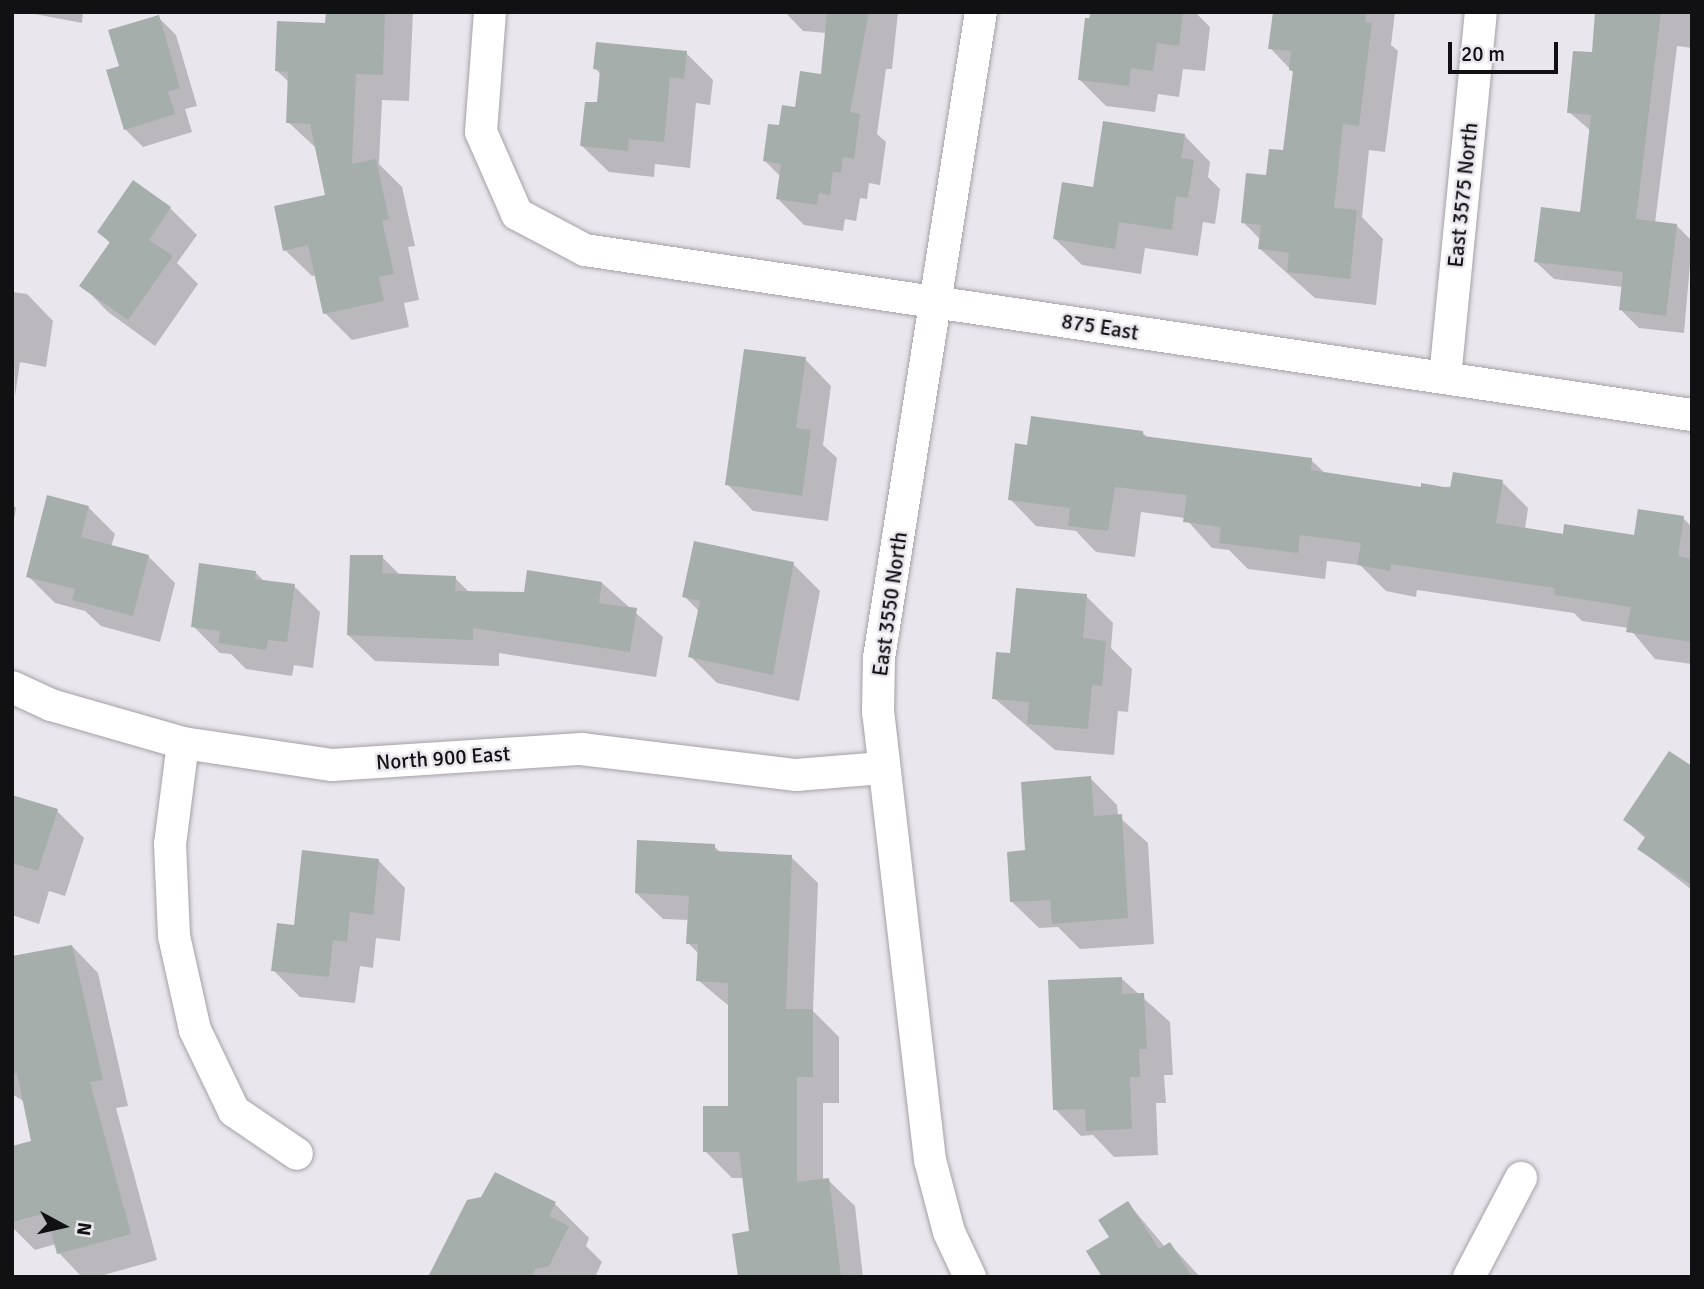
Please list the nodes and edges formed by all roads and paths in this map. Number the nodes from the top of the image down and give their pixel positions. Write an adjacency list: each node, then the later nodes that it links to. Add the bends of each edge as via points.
1 (490, 12): 4 (street, 875 East, via 481,132 517,214 585,250)
2 (981, 12): 4 (street, East 3550 North)
3 (1481, 12): 5 (street, East 3575 North)
4 (936, 303): 5 (street, 875 East); 9 (street, East 3550 North, via 879,658)
5 (1445, 378): 6 (street, 875 East)
6 (1692, 415)
7 (12, 687): 8 (street, North 900 East, via 51,705)
8 (183, 743): 9 (street, North 900 East, via 332,765 581,748 796,775); 10 (street, via 170,844 174,936 195,1030 234,1111)
9 (883, 768): 12 (street, East 3550 North, via 930,1160 949,1232)
10 (297, 1154)
11 (1521, 1178): 13 (street)
12 (970, 1277)
13 (1469, 1277)

